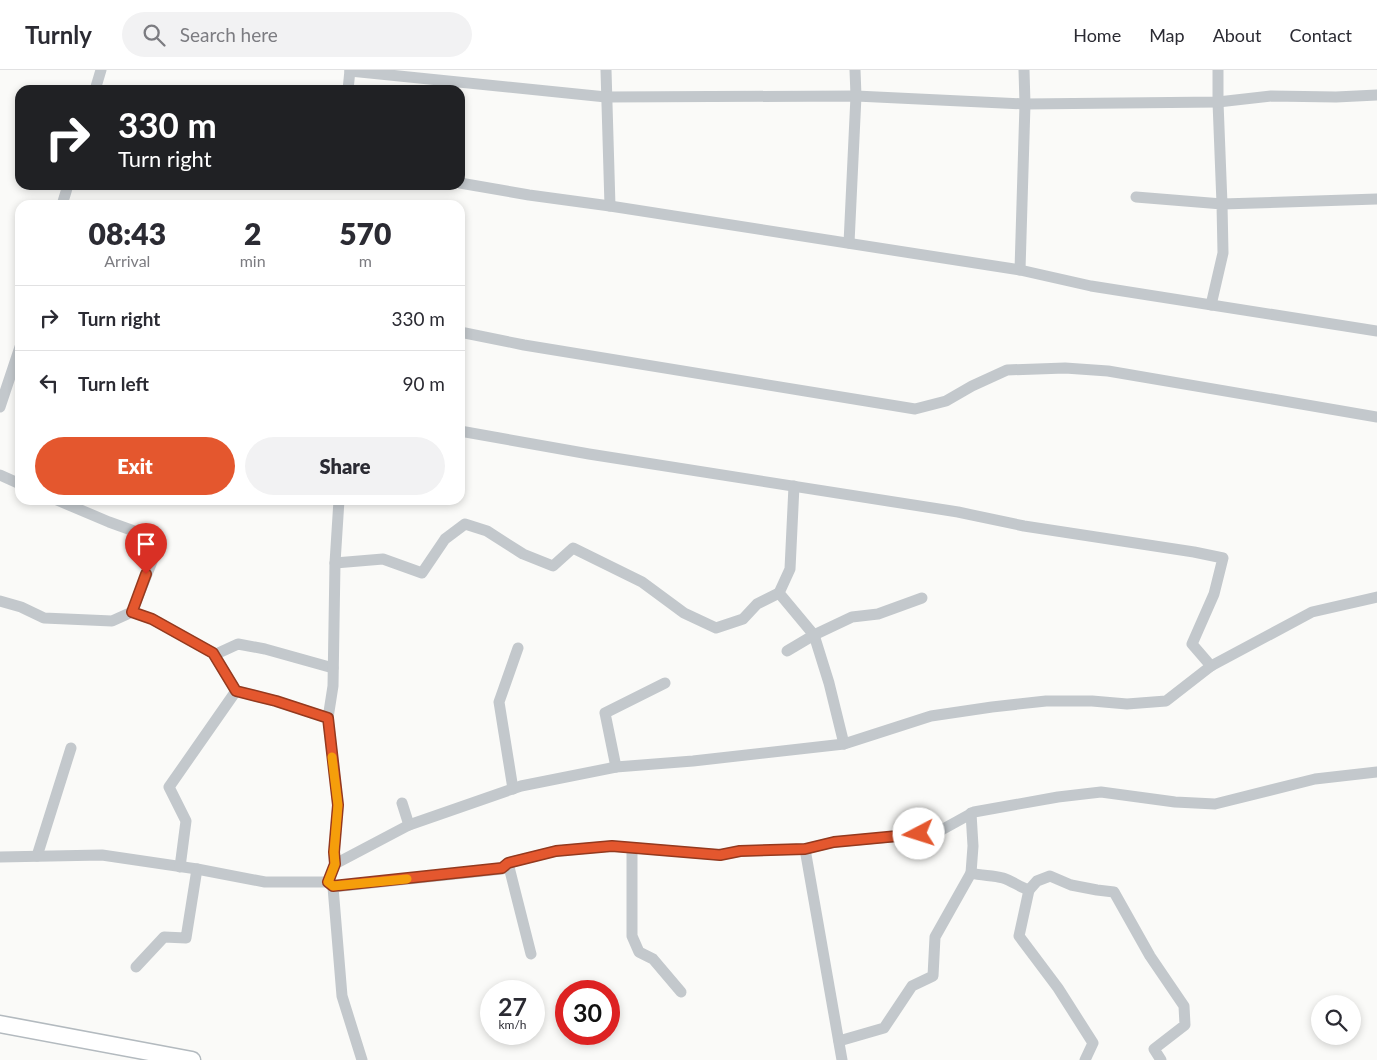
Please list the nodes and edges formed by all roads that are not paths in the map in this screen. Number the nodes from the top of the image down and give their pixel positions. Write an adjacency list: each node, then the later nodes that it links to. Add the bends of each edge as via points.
1 (101, 70): 7 (street)
2 (606, 70): 11 (street)
3 (855, 70): 9 (street)
4 (1024, 70): 13 (street)
5 (1218, 70): 12 (street)
6 (350, 71): 8 (street); 11 (street)
7 (96, 85)
8 (349, 85)
9 (856, 96): 11 (street); 13 (street); 19 (street)
10 (1377, 96): 12 (street, via 1272,96)
11 (606, 97): 18 (street)
12 (1218, 102): 13 (street); 17 (street)
13 (1025, 104): 20 (street)
14 (465, 184): 18 (street)
15 (1136, 197): 17 (street)
16 (1377, 199): 17 (street)
17 (1222, 204): 21 (street, via 1223,253)
18 (610, 206): 19 (street)
19 (850, 243): 20 (street)
20 (1020, 270): 21 (street, via 1092,286)
21 (1211, 305): 22 (street)
22 (1377, 331)
23 (465, 333): 26 (street, via 915,409 946,401 1007,370 1064,368 1108,371)
24 (15, 364): 25 (street)
25 (1, 403)
26 (1377, 417)
27 (465, 432): 30 (street)
28 (0, 475): 29 (street)
29 (15, 482)
30 (794, 486): 34 (street, via 790,569); 43 (street, via 1223,558 1214,594 1192,644)
31 (70, 505): 38 (street, via 148,536 155,554)
32 (339, 505): 33 (street)
33 (335, 563): 34 (street, via 383,558 422,572 445,539 465,524 487,531 523,554 553,566 573,548 642,582 684,613 716,628 743,619 757,604); 44 (street)
34 (779, 593): 39 (street)
35 (1377, 597): 43 (street, via 1312,612)
36 (922, 598): 39 (street, via 878,614 852,617)
37 (0, 601): 38 (street, via 44,618 112,621)
38 (132, 612): 42 (street, via 152,619)
39 (814, 635): 41 (street); 48 (street)
40 (518, 648): 52 (street, via 499,702)
41 (787, 651)
42 (214, 655): 44 (street, via 238,644); 46 (street)
43 (1211, 666): 48 (street, via 1166,701 1127,704 1046,701 992,707 931,716)
44 (334, 668): 47 (street)
45 (665, 683): 50 (street, via 605,713)
46 (236, 691): 47 (street); 62 (street, via 168,787 186,821)
47 (328, 718): 61 (street, via 338,805)
48 (844, 744): 50 (street)
49 (71, 748): 58 (street)
50 (616, 767): 52 (street)
51 (1377, 772): 54 (street, via 1315,779 1215,804 1100,792)
52 (513, 789): 55 (street)
53 (402, 803): 55 (street)
54 (971, 813): 57 (street, via 936,833 834,842); 64 (street)
55 (409, 826): 61 (street)
56 (632, 848): 57 (street, via 720,855 740,851); 60 (street, via 612,846 556,851); 69 (street, via 632,936 639,952 653,959)
57 (805, 849): 71 (street)
58 (37, 856): 59 (street); 62 (street, via 102,855)
59 (0, 857)
60 (508, 863): 65 (street, via 502,868); 67 (street)
61 (335, 864): 65 (street)
62 (180, 866): 63 (street)
63 (197, 869): 65 (street, via 265,882); 68 (street, via 186,938 164,937)
64 (971, 873): 66 (street, via 1006,879); 71 (street, via 935,937 933,976 912,986 884,1028)
65 (331, 884): 74 (street, via 342,996)
66 (1029, 890): 76 (street, via 1019,936 1058,988 1092,1043); 77 (street, via 1037,881 1050,876 1071,885 1114,892 1150,956 1184,1006 1185,1025 1154,1049)
67 (530, 954)
68 (136, 967)
69 (681, 992)
70 (0, 1024): 72 (street)
71 (839, 1041): 75 (street)
72 (154, 1057): 73 (street)
73 (192, 1060)
74 (362, 1060)
75 (842, 1060)
76 (1085, 1060)
77 (1161, 1060)

